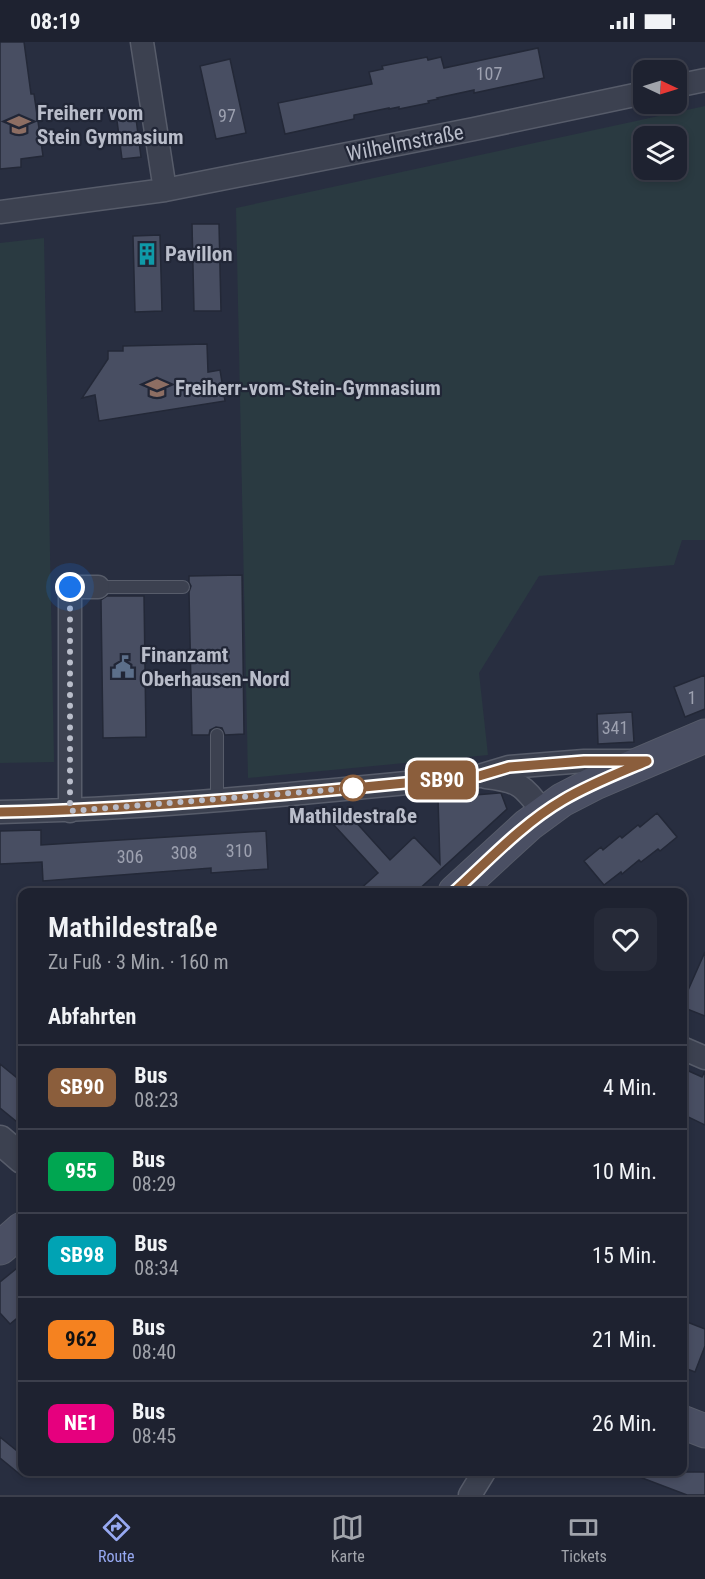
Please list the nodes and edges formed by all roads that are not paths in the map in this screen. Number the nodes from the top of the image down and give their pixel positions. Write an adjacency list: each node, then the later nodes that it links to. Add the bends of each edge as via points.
1 (142, 42): 5 (street)
2 (705, 80): 3 (street)
3 (687, 84)
4 (633, 95): 5 (street, Wilhelmstraße)
5 (165, 190): 6 (street, Wilhelmstraße)
6 (0, 212)
7 (98, 587): 8 (lane); 14 (street, via 70,587)
8 (183, 587)
9 (216, 735): 13 (lane)
10 (705, 736): 11 (main road)
11 (647, 761): 12 (street, via 509,767); 16 (main road, via 595,783)
12 (479, 776): 13 (street); 16 (street, via 524,788)
13 (218, 800): 14 (street)
14 (70, 811): 15 (street)
15 (0, 812)
16 (544, 813): 17 (main road)
17 (470, 887)
18 (687, 1050): 19 (street)
19 (705, 1058)
20 (0, 1140): 21 (street)
21 (18, 1156)
22 (18, 1232): 23 (main road)
23 (0, 1248)
24 (687, 1424): 25 (main road)
25 (705, 1431)
26 (481, 1476): 27 (street)
27 (470, 1495)

